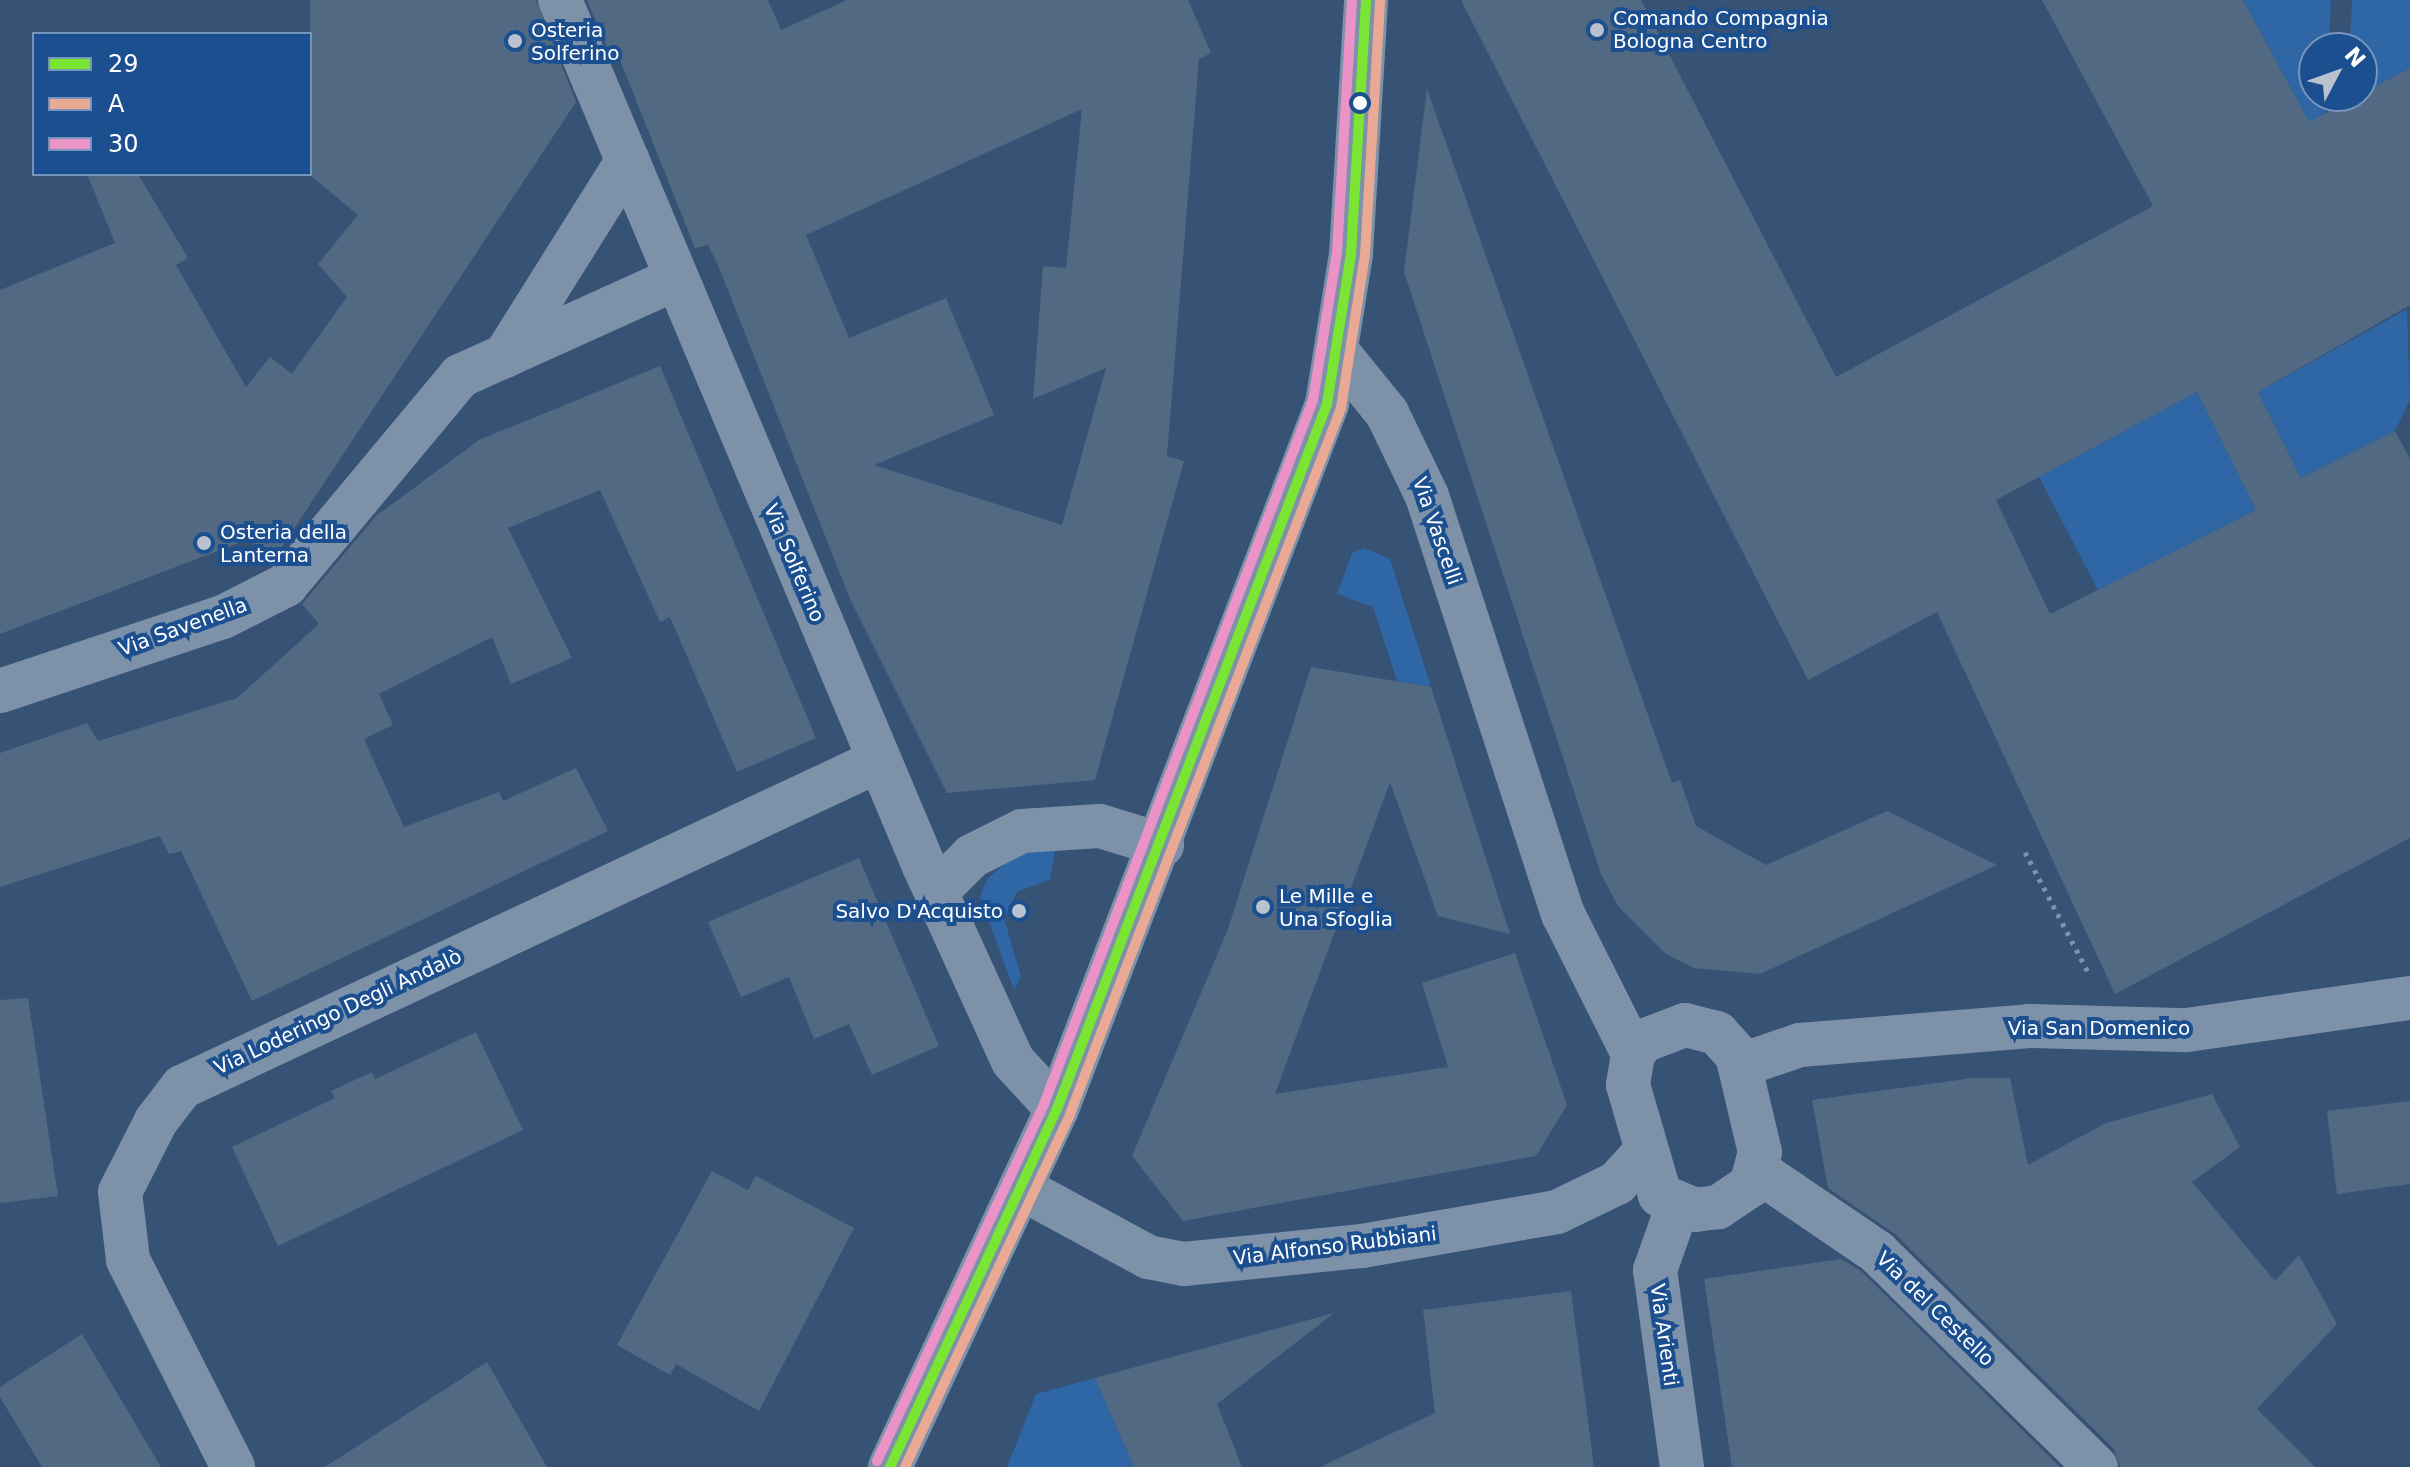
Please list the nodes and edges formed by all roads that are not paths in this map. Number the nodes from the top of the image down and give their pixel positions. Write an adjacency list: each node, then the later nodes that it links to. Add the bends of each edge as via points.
1 (560, 0): 3 (street, Via Solferino)
2 (1366, 0): 5 (street)
3 (628, 160): 4 (street, Via Solferino); 6 (street)
4 (675, 279): 6 (street, Via Savenella); 8 (street, Via Solferino)
5 (1340, 355): 9 (street); 12 (street, Via Vascelli, via 1387,413 1427,496 1563,914)
6 (505, 356): 7 (street, Via Savenella, via 460,376 286,585 223,617)
7 (0, 691)
8 (878, 761): 10 (street, Via Solferino); 19 (street, Via Loderingo Degli Andalò, via 182,1087 156,1121 120,1192 128,1260)
9 (1162, 845): 10 (street, via 1123,828 1022,831 972,856); 14 (street)
10 (936, 892): 14 (street, Via Solferino, via 1013,1061)
11 (2410, 998): 13 (street, Via San Domenico, via 2187,1030 2029,1026 1800,1045)
12 (1633, 1054): 13 (street, via 1660,1030 1702,1026 1717,1033); 15 (street, via 1628,1085)
13 (1741, 1065): 16 (street)
14 (1057, 1109): 17 (street)
15 (1645, 1152): 17 (street, Via Alfonso Rubbiani, via 1617,1183 1580,1206 1362,1246 1184,1264 1148,1257); 18 (street, via 1660,1195)
16 (1758, 1171): 18 (street, via 1736,1199); 22 (street, Via del Cestello, via 1877,1252)
17 (1021, 1188): 20 (street)
18 (1677, 1208): 21 (street, Via Arienti, via 1665,1225 1655,1270)
19 (233, 1467)
20 (890, 1467)
21 (1682, 1467)
22 (2096, 1467)

